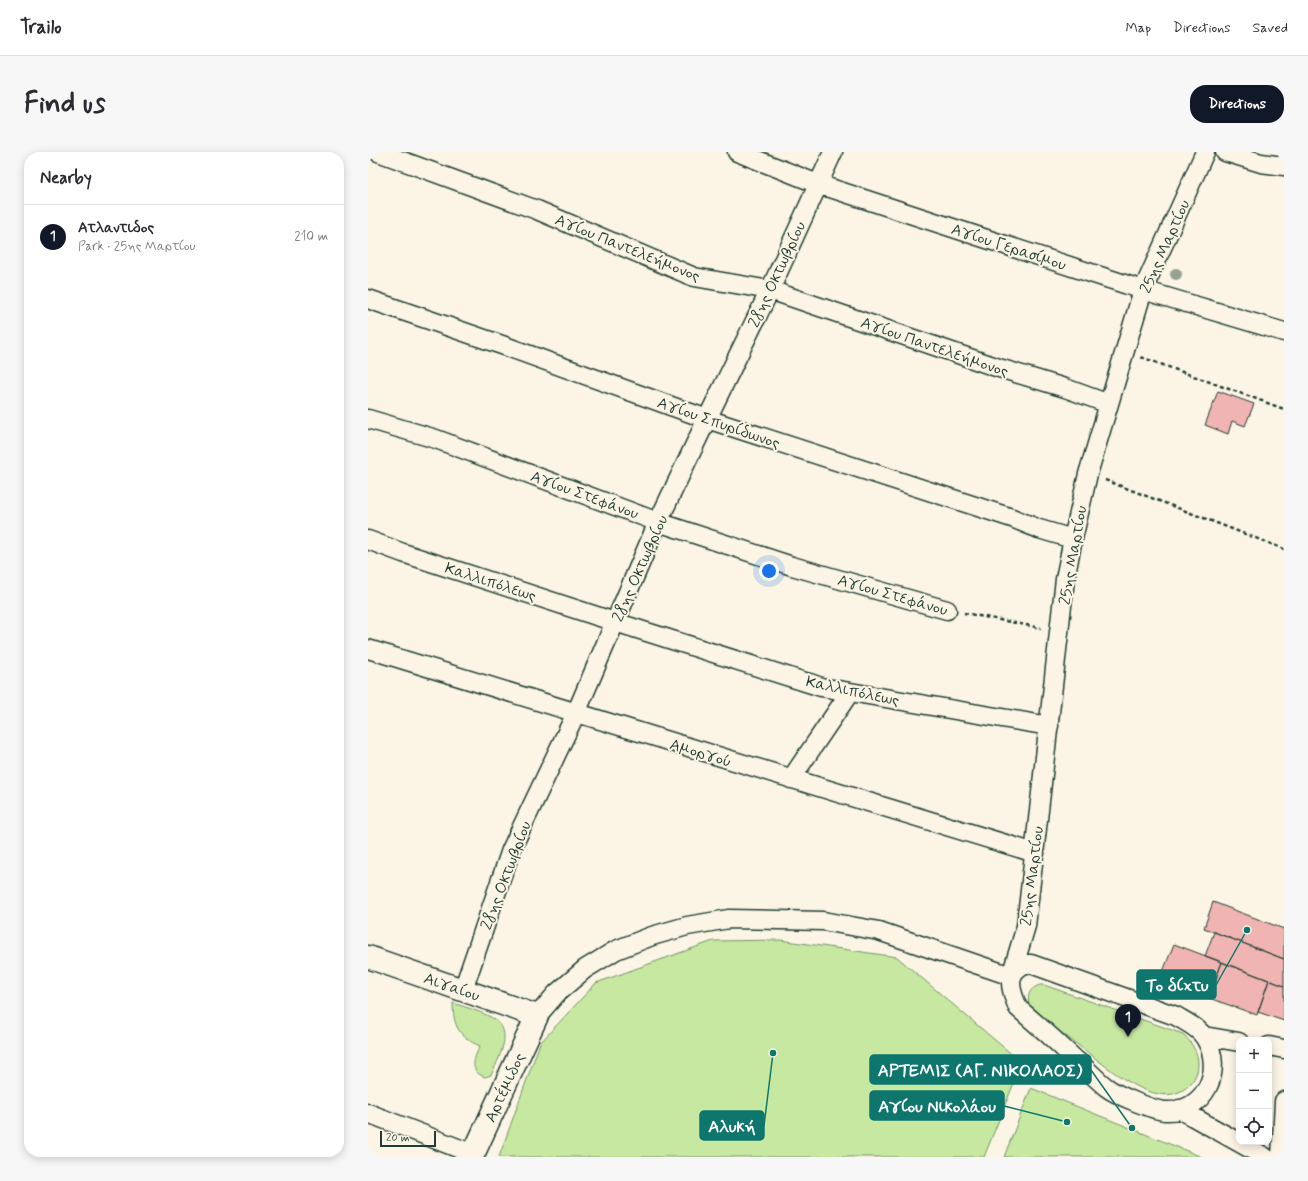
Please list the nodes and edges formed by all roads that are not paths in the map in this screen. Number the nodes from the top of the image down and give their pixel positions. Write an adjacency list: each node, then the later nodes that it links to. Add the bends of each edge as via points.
1 (371, 152): 7 (street)
2 (378, 152): 10 (street, Αγίου Παντελεήμονος, via 537,210 694,276)
3 (737, 152): 9 (street, Αγίου Γερασίμου)
4 (833, 152): 9 (street, 28ης Οκτωβρίου)
5 (1204, 152): 11 (street, 25ης Μαρτίου)
6 (1225, 152): 8 (street, via 1261,163)
7 (368, 160)
8 (1284, 166)
9 (818, 184): 10 (street, 28ης Οκτωβρίου); 11 (street, Αγίου Γερασίμου)
10 (770, 290): 14 (street, Αγίου Παντελεήμονος); 16 (street, 28ης Οκτωβρίου)
11 (1143, 290): 13 (street, Αγίου Γερασίμου); 14 (street, 25ης Μαρτίου)
12 (368, 299): 16 (street, Αγίου Σπυρίδωνος)
13 (1284, 332)
14 (1109, 404): 19 (street, 25ης Μαρτίου)
15 (368, 419): 17 (street, Αγίου Στεφάνου, via 436,439)
16 (707, 419): 17 (street, 28ης Οκτωβρίου); 19 (street, Αγίου Σπυρίδωνος, via 1012,518)
17 (658, 522): 20 (street, Αγίου Στεφάνου, via 792,566); 21 (street, 28ης Οκτωβρίου)
18 (368, 540): 21 (street, Καλλιπόλεως)
19 (1072, 540): 25 (street, 25ης Μαρτίου)
20 (947, 610)
21 (617, 619): 23 (street, Καλλιπόλεως, via 821,686); 24 (street, 28ης Οκτωβρίου)
22 (368, 649): 24 (street, Αμοργού)
23 (850, 692): 25 (street, Καλλιπόλεως); 26 (street)
24 (576, 713): 26 (street, Αμοργού); 30 (street, 28ης Οκτωβρίου, via 511,850)
25 (1049, 726): 27 (street, 25ης Μαρτίου)
26 (791, 779): 27 (street, Αμοργού)
27 (1035, 853): 29 (street, 25ης Μαρτίου, via 1026,926)
28 (368, 957): 30 (main road, Αιγαίου)
29 (1011, 976): 31 (street, via 879,930 823,921 729,919 687,926 616,950 585,969 557,993); 32 (street, via 1020,966 1031,964 1176,1016); 37 (street, via 1013,996 1018,1008 1107,1088 1141,1104 1165,1111)
30 (463, 990): 31 (main road, Αιγαίου)
31 (537, 1016): 41 (main road, Αρτέμιδος)
32 (1204, 1036): 33 (street); 37 (street, via 1212,1050 1214,1066 1210,1082 1203,1094 1192,1104)
33 (1236, 1041)
34 (1272, 1047): 35 (street)
35 (1284, 1049)
36 (1284, 1101): 43 (street)
37 (1179, 1109): 39 (street)
38 (368, 1113): 41 (street)
39 (1236, 1140)
40 (1244, 1145): 42 (street)
41 (472, 1155)
42 (1260, 1156)
43 (1281, 1157)

